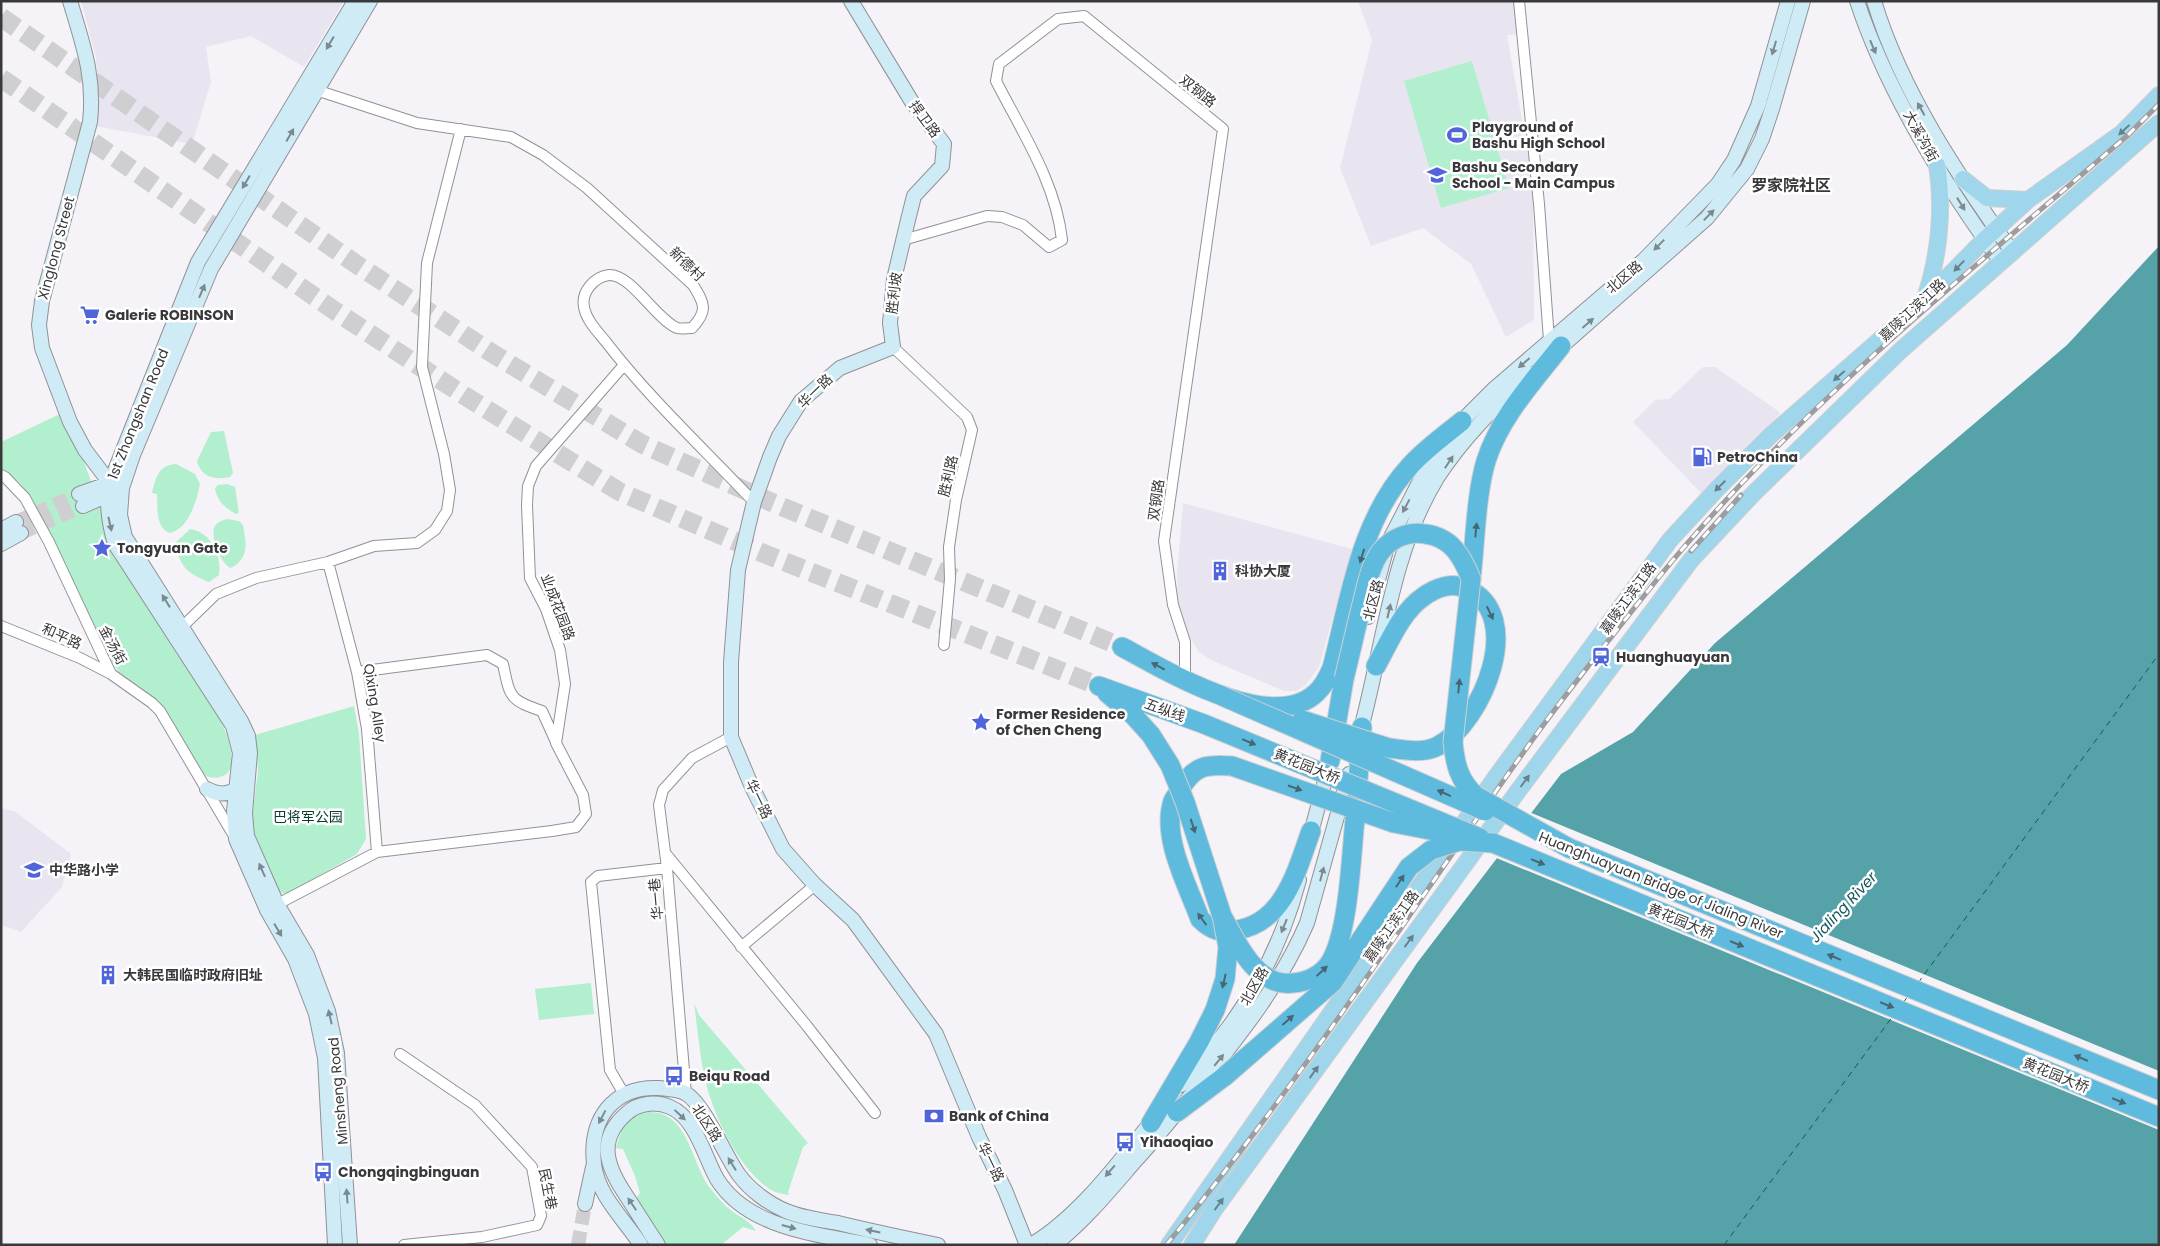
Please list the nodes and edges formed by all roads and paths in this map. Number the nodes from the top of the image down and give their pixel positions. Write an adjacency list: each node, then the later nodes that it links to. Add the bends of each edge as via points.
1 (70, 1): 26 (main road, Xinglong Street, via 88,62 92,102 90,122 42,301 39,325 42,348 70,422)
2 (355, 1): 26 (main road, 1st Zhongshan Road, one-way to 26, via 198,262)
3 (370, 1): 10 (main road, 1st Zhongshan Road)
4 (851, 1): 18 (main road, 捍卫路, via 912,102 944,144 942,166 914,196)
5 (1519, 1): 21 (street)
6 (1788, 1): 21 (main road, 北区路, one-way to 21, via 1758,106 1734,160 1718,184 1644,260)
7 (1803, 1): 21 (main road, 北区路, one-way to 7, via 1706,218 1747,169 1762,139)
8 (1857, 1): 14 (main road, 大溪沟街, one-way to 14, via 1881,65)
9 (1874, 1): 15 (main road, 大溪沟街, one-way to 9, via 1894,59)
10 (316, 90): 13 (street, 新德村, via 417,123); 26 (main road, 1st Zhongshan Road, one-way to 10, via 133,455 211,269)
11 (2159, 95): 16 (main road, 嘉陵江滨江路, one-way to 16, via 2122,133)
12 (2159, 123): 19 (main road, 嘉陵江滨江路)
13 (462, 129): 23 (street, 新德村, via 511,138 543,155 587,188 693,285 703,302 702,318 692,328 678,328 667,322 622,278 610,275 597,278 587,288 583,307 590,322); 31 (street, via 427,263 422,367 450,490 447,511 435,530 417,543 374,546)
14 (1937, 165): 17 (main road, 大溪沟街, one-way to 17); 20 (main road, via 1939,219 1933,266)
15 (1963, 179): 16 (main road, via 1987,198); 17 (main road, 大溪沟街)
16 (2028, 200): 17 (main road, 嘉陵江滨江路)
17 (1990, 235): 19 (main road, 大溪沟街); 20 (main road, 嘉陵江滨江路, one-way to 20)
18 (903, 240): 22 (main road, 胜利坡, via 894,279 890,323); 40 (street, 双钢路, via 987,216 1002,217 1023,225 1049,247 1062,240 1060,221 1046,179 996,81 999,64 1058,19 1084,16 1223,129 1164,541 1173,605 1186,642)
19 (2007, 258): 86 (main road, 嘉陵江滨江路, one-way to 19, via 1214,1210 1512,799 1691,560 1754,493 1900,351)
20 (1923, 302): 85 (main road, 嘉陵江滨江路, one-way to 85, via 1771,435 1670,540 1498,774)
21 (1555, 343): 24 (main road, 北区路, one-way to 24, via 1495,388); 32 (highway, one-way to 21, via 1486,461 1504,423); 37 (main road, 北区路, one-way to 21, via 1407,543 1437,479 1486,415)
22 (893, 347): 28 (main road, 华一路, via 840,368 801,401 779,436); 35 (street, 胜利路, via 967,417 972,430 949,547 950,579)
23 (624, 365): 28 (street, 新德村); 46 (street, 业成花园路, via 536,466 528,486 530,578 546,609 560,650 565,684)
24 (1462, 421): 42 (highway, one-way to 42, via 1423,452 1394,486 1378,514 1362,553 1332,668 1325,683 1314,694 1287,706); 47 (main road, 北区路, one-way to 47, via 1422,477 1388,543)
25 (1, 475): 39 (street, 金汤街, via 25,498)
26 (113, 489): 27 (main road); 34 (main road, 1st Zhongshan Road, one-way to 26, via 125,536); 48 (main road, 1st Zhongshan Road, one-way to 48, via 108,519 115,544 234,726)
27 (81, 500)
28 (754, 502): 45 (main road, 华一路, via 738,570 729,697)
29 (1, 530): 30 (main road, via 18,527)
30 (1, 544)
31 (328, 562): 34 (street, via 256,578 216,594); 38 (street, Qixing Alley)
32 (1471, 579): 47 (highway, bridge, via 1460,554 1443,539 1432,535 1409,534 1389,543 1380,552 1370,572 1344,678); 54 (highway, one-way to 32, bridge, via 1476,796 1466,788 1459,775 1453,742)
33 (1, 626): 39 (street, 和平路)
34 (182, 627): 48 (main road, 1st Zhongshan Road, via 248,736 250,753)
35 (944, 645)
36 (1122, 647): 40 (highway, one-way to 36)
37 (1376, 666): 42 (highway, one-way to 42, bridge, via 1400,623 1422,597 1440,587 1458,585 1478,593 1491,613 1496,634 1492,671 1481,699 1456,733 1437,747 1416,751 1389,748); 44 (main road, 北区路)
38 (357, 672): 46 (street, via 487,654 503,664 509,692 518,702 542,711); 55 (street, Qixing Alley, via 367,729)
39 (111, 674): 49 (street, 金汤街, via 160,711)
40 (1189, 682): 41 (highway, Huanghuayuan Bridge of Jialing River)
41 (1222, 696): 42 (highway, bridge); 54 (highway, Huanghuayuan Bridge of Jialing River, one-way to 41, bridge)
42 (1255, 705)
43 (1204, 724): 53 (highway, 黄花园大桥, one-way to 53, bridge); 60 (highway, 五纵线, one-way to 60, bridge, via 1099,686 1151,734 1170,765)
44 (1362, 727): 60 (highway, one-way to 44, bridge, via 1255,968 1272,979 1287,984 1302,982 1316,977 1330,963 1344,921); 63 (main road, 北区路, one-way to 44, via 1307,923)
45 (731, 737): 56 (street, 华一巷, via 692,758 663,790 659,805); 58 (main road, 华一路, via 783,849)
46 (556, 743): 55 (street, via 583,795 586,814 576,826)
47 (1330, 761): 51 (main road, 北区路)
48 (244, 770): 49 (main road, via 229,784); 50 (main road); 52 (main road, 1st Zhongshan Road, via 245,813)
49 (204, 784): 50 (main road, via 214,793 225,794); 52 (street, 金汤街)
50 (237, 789): 52 (main road, via 234,825)
51 (1311, 831): 53 (highway, one-way to 53, bridge, via 1293,880 1281,902 1269,915 1240,930 1220,932 1209,928 1200,919 1173,845 1170,824 1174,801 1189,775 1210,764 1232,766 1394,823); 62 (main road, 北区路, one-way to 62, via 1295,895)
52 (241, 837): 59 (main road, Minsheng Road)
53 (1493, 843): 68 (highway, one-way to 53, bridge, via 1225,1076 1333,982 1409,867 1431,850 1460,842); 70 (highway, 黄花园大桥, one-way to 70)
54 (1569, 848): 65 (highway, Huanghuayuan Bridge of Jialing River, one-way to 54)
55 (377, 852): 59 (street)
56 (666, 854): 57 (street, 华一巷); 61 (street)
57 (667, 868): 66 (street, via 598,876 591,882 610,1070); 67 (street, 华一巷)
58 (815, 885): 61 (street); 83 (main road, 华一路, via 853,920 936,1034)
59 (272, 907): 76 (main road, Minsheng Road, one-way to 76, via 316,1014 325,1058); 77 (main road, Minsheng Road, one-way to 59, via 337,1053 328,1011 307,955)
60 (1222, 916): 71 (highway, one-way to 71, bridge, via 1228,947 1225,979 1215,1010)
61 (742, 947): 69 (street)
62 (1270, 957): 63 (main road, via 1258,989 1264,992); 71 (main road, 北区路, via 1228,1028)
63 (1274, 986): 68 (main road, 北区路, one-way to 63, via 1241,1034)
64 (400, 1054): 78 (street, 民生巷, via 475,1105 532,1168 541,1216 537,1225 482,1237)
65 (2159, 1090)
66 (624, 1094): 67 (main road, 北区路, via 645,1088); 72 (main road, 北区路, one-way to 72, via 600,1116 594,1140)
67 (686, 1094): 82 (main road, 北区路, one-way to 67, via 803,1216 771,1202 740,1176 701,1110)
68 (1177, 1112): 84 (main road, 北区路, via 1083,1220)
69 (875, 1113)
70 (2159, 1117)
71 (1151, 1122): 83 (main road, 北区路, one-way to 83, via 1074,1212)
72 (594, 1164): 74 (main road, 北区路); 75 (main road)
73 (613, 1177): 74 (main road, via 610,1189); 80 (main road, 北区路, one-way to 73); 81 (main road, 北区路, one-way to 81, via 608,1152 617,1124 638,1106 652,1103 670,1107 691,1128 718,1180 754,1213 783,1226)
74 (601, 1188): 79 (main road, 北区路)
75 (585, 1204)
76 (335, 1245)
77 (350, 1245)
78 (404, 1245)
79 (641, 1245)
80 (658, 1245)
81 (870, 1245)
82 (938, 1245)
83 (1029, 1245)
84 (1054, 1245)
85 (1169, 1245)
86 (1192, 1245)

